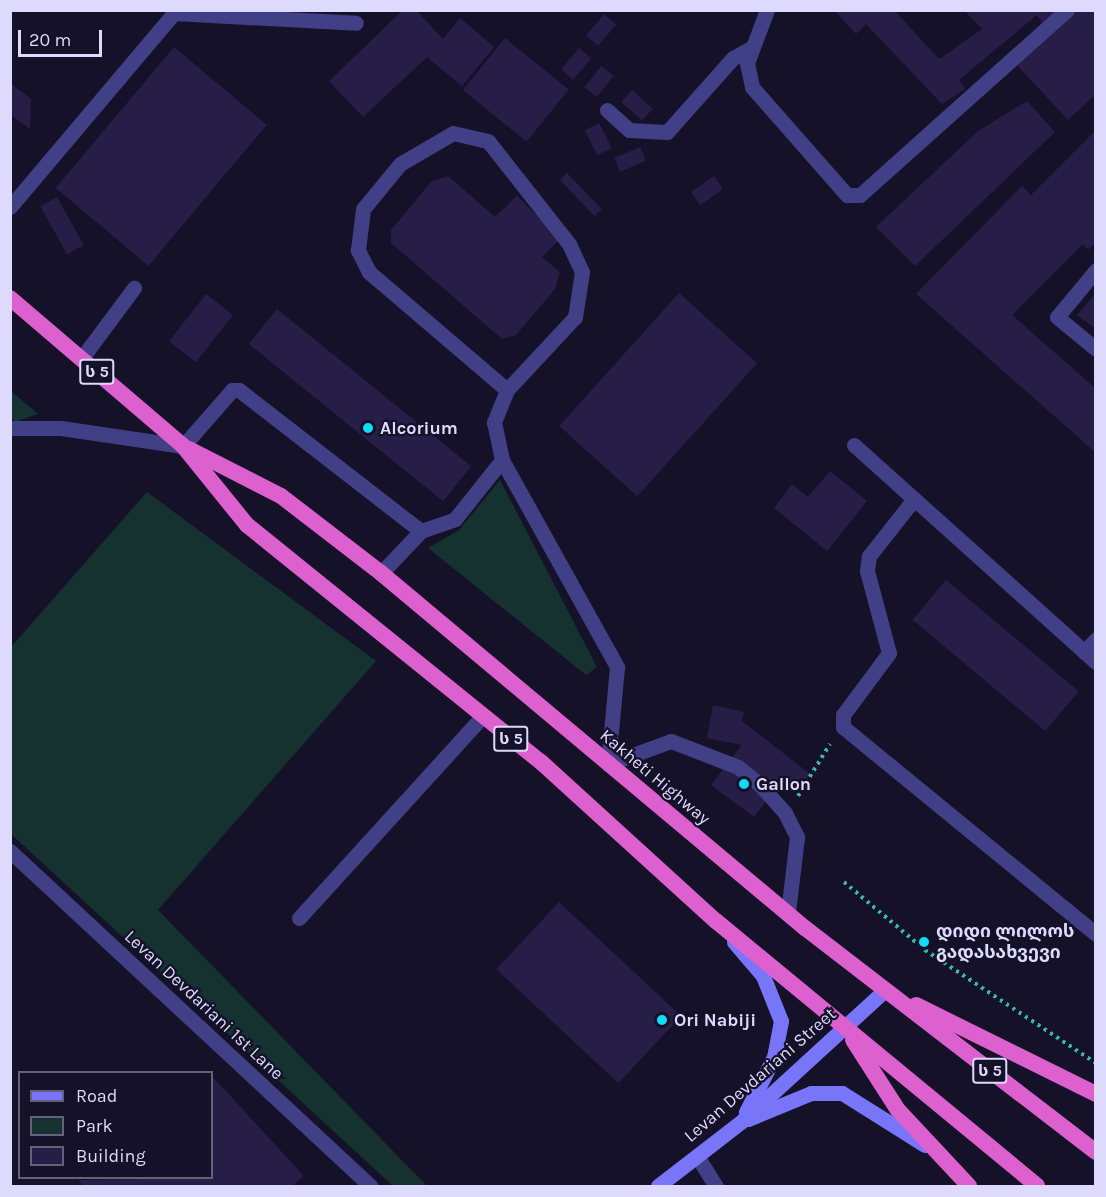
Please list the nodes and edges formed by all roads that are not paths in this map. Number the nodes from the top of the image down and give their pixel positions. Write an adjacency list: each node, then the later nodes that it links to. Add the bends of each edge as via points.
1 (767, 10): 5 (street)
2 (1067, 10): 5 (street, via 860,195 847,195 752,87 747,63)
3 (174, 12): 4 (street); 7 (street)
4 (356, 23)
5 (751, 48): 6 (street, via 733,58 667,132 629,130)
6 (607, 110)
7 (10, 207)
8 (1095, 270): 11 (street, via 1057,316)
9 (134, 288): 12 (street)
10 (10, 298): 12 (highway, Kakheti Highway / ს 5)
11 (1095, 349)
12 (81, 359): 16 (highway, Kakheti Highway / ს 5)
13 (507, 390): 13 (street, via 369,272 358,250 363,209 400,164 453,134 488,141 569,244 582,272 574,317); 17 (street, via 494,422)
14 (10, 428): 16 (street, via 61,428)
15 (854, 445): 18 (street)
16 (183, 446): 19 (street, via 232,390 239,390); 20 (highway, Kakheti Highway / ს 5, via 281,496); 23 (highway, Kakheti Highway / ს 5, via 247,525)
17 (502, 460): 19 (street, via 454,519); 24 (street, via 617,667)
18 (914, 499): 22 (street); 29 (street, via 869,556 867,571 889,653 843,715 843,728)
19 (421, 531): 20 (street)
20 (381, 573): 24 (highway, Kakheti Highway / ს 5)
21 (1095, 639): 22 (street)
22 (1090, 657)
23 (482, 717): 27 (street); 28 (highway, Kakheti Highway / ს 5, via 541,762)
24 (608, 764): 26 (highway, Kakheti Highway / ს 5); 26 (street, via 671,741 738,768 785,813 797,837)
25 (10, 851): 37 (street, Levan Devdariani 1st Lane)
26 (788, 913): 30 (highway, Kakheti Highway / ს 5)
27 (299, 918)
28 (716, 921): 31 (highway, Kakheti Highway / ს 5); 33 (main road, via 762,976 781,1021 774,1058)
29 (1095, 934)
30 (885, 990): 31 (main road, Levan Devdariani Street); 32 (highway); 35 (highway, Kakheti Highway / ს 5)
31 (844, 1027): 33 (main road, Levan Devdariani Street); 34 (highway, via 897,1110); 41 (highway, Kakheti Highway / ს 5)
32 (1095, 1094)
33 (742, 1120): 34 (main road, via 811,1093 842,1093); 36 (main road, Levan Devdariani Street)
34 (931, 1149): 40 (highway)
35 (1095, 1152)
36 (697, 1156): 38 (main road, Levan Devdariani Street); 39 (street)
37 (371, 1186)
38 (658, 1186)
39 (716, 1186)
40 (969, 1186)
41 (1037, 1186)

